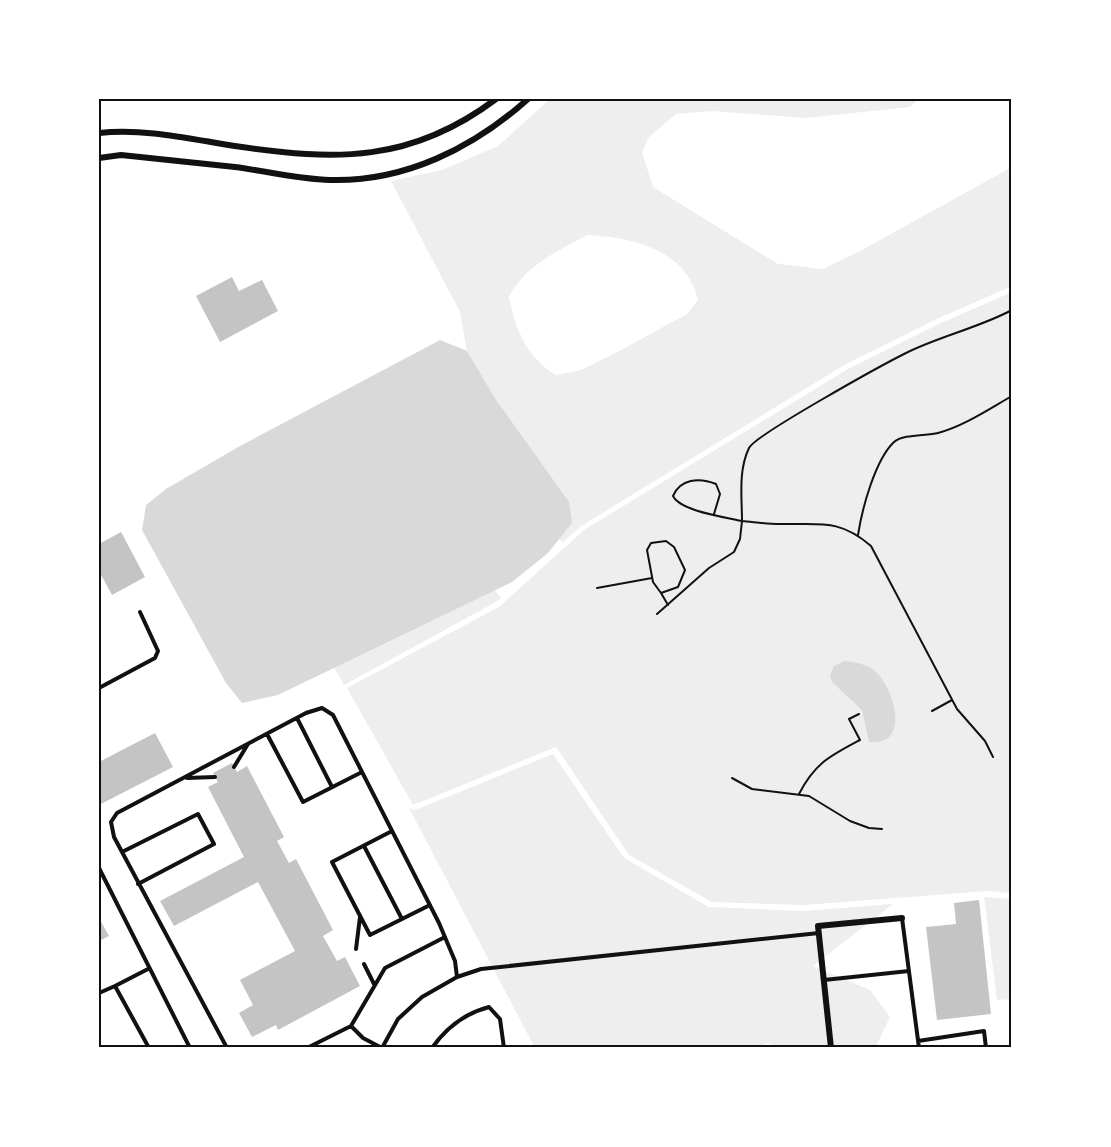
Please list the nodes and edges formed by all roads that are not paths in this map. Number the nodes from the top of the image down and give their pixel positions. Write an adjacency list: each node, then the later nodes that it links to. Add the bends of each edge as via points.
1 (496, 99): 3 (street, via 466,119 416,143 356,156 236,146 171,134)
2 (522, 101): 4 (street, via 500,124 459,150 404,171 368,177 331,180 121,155)
3 (99, 134)
4 (99, 158)
5 (140, 612): 6 (lane, via 158,651 155,658)
6 (99, 688)
7 (297, 718): 8 (lane); 11 (lane, via 322,708 333,715); 14 (lane)
8 (267, 734): 9 (lane); 14 (lane, via 303,802)
9 (249, 743): 10 (lane); 13 (lane)
10 (234, 767)
11 (362, 772): 14 (lane); 15 (lane)
12 (215, 777): 13 (lane)
13 (183, 778): 17 (lane, via 117,813 111,822)
14 (332, 787)
15 (392, 831): 16 (lane); 20 (lane)
16 (364, 846): 21 (lane, via 332,862); 23 (lane)
17 (122, 852): 19 (lane); 19 (lane, via 198,814 214,844)
18 (99, 868): 28 (lane)
19 (138, 884): 39 (lane)
20 (430, 905): 23 (lane); 25 (lane)
21 (360, 916): 23 (lane, via 370,935); 26 (lane)
22 (902, 918): 24 (street, via 818,926); 29 (lane)
23 (402, 919)
24 (819, 933): 30 (lane, via 481,969); 31 (street)
25 (445, 937): 30 (lane); 32 (lane, via 385,968)
26 (356, 949)
27 (364, 964): 32 (lane)
28 (148, 969): 33 (lane); 38 (lane)
29 (909, 971): 31 (lane); 36 (lane)
30 (457, 977): 41 (lane, via 398,1018)
31 (824, 980): 44 (street)
32 (374, 985): 35 (lane)
33 (116, 986): 34 (lane); 37 (lane)
34 (99, 993)
35 (351, 1026): 40 (lane); 41 (lane)
36 (918, 1041): 45 (lane); 46 (lane, via 984,1032)
37 (149, 1048)
38 (190, 1048)
39 (227, 1048)
40 (307, 1048)
41 (382, 1048)
42 (432, 1048): 43 (lane, via 450,1027 489,1007 500,1019)
43 (504, 1048)
44 (831, 1048)
45 (919, 1048)
46 (986, 1048)

